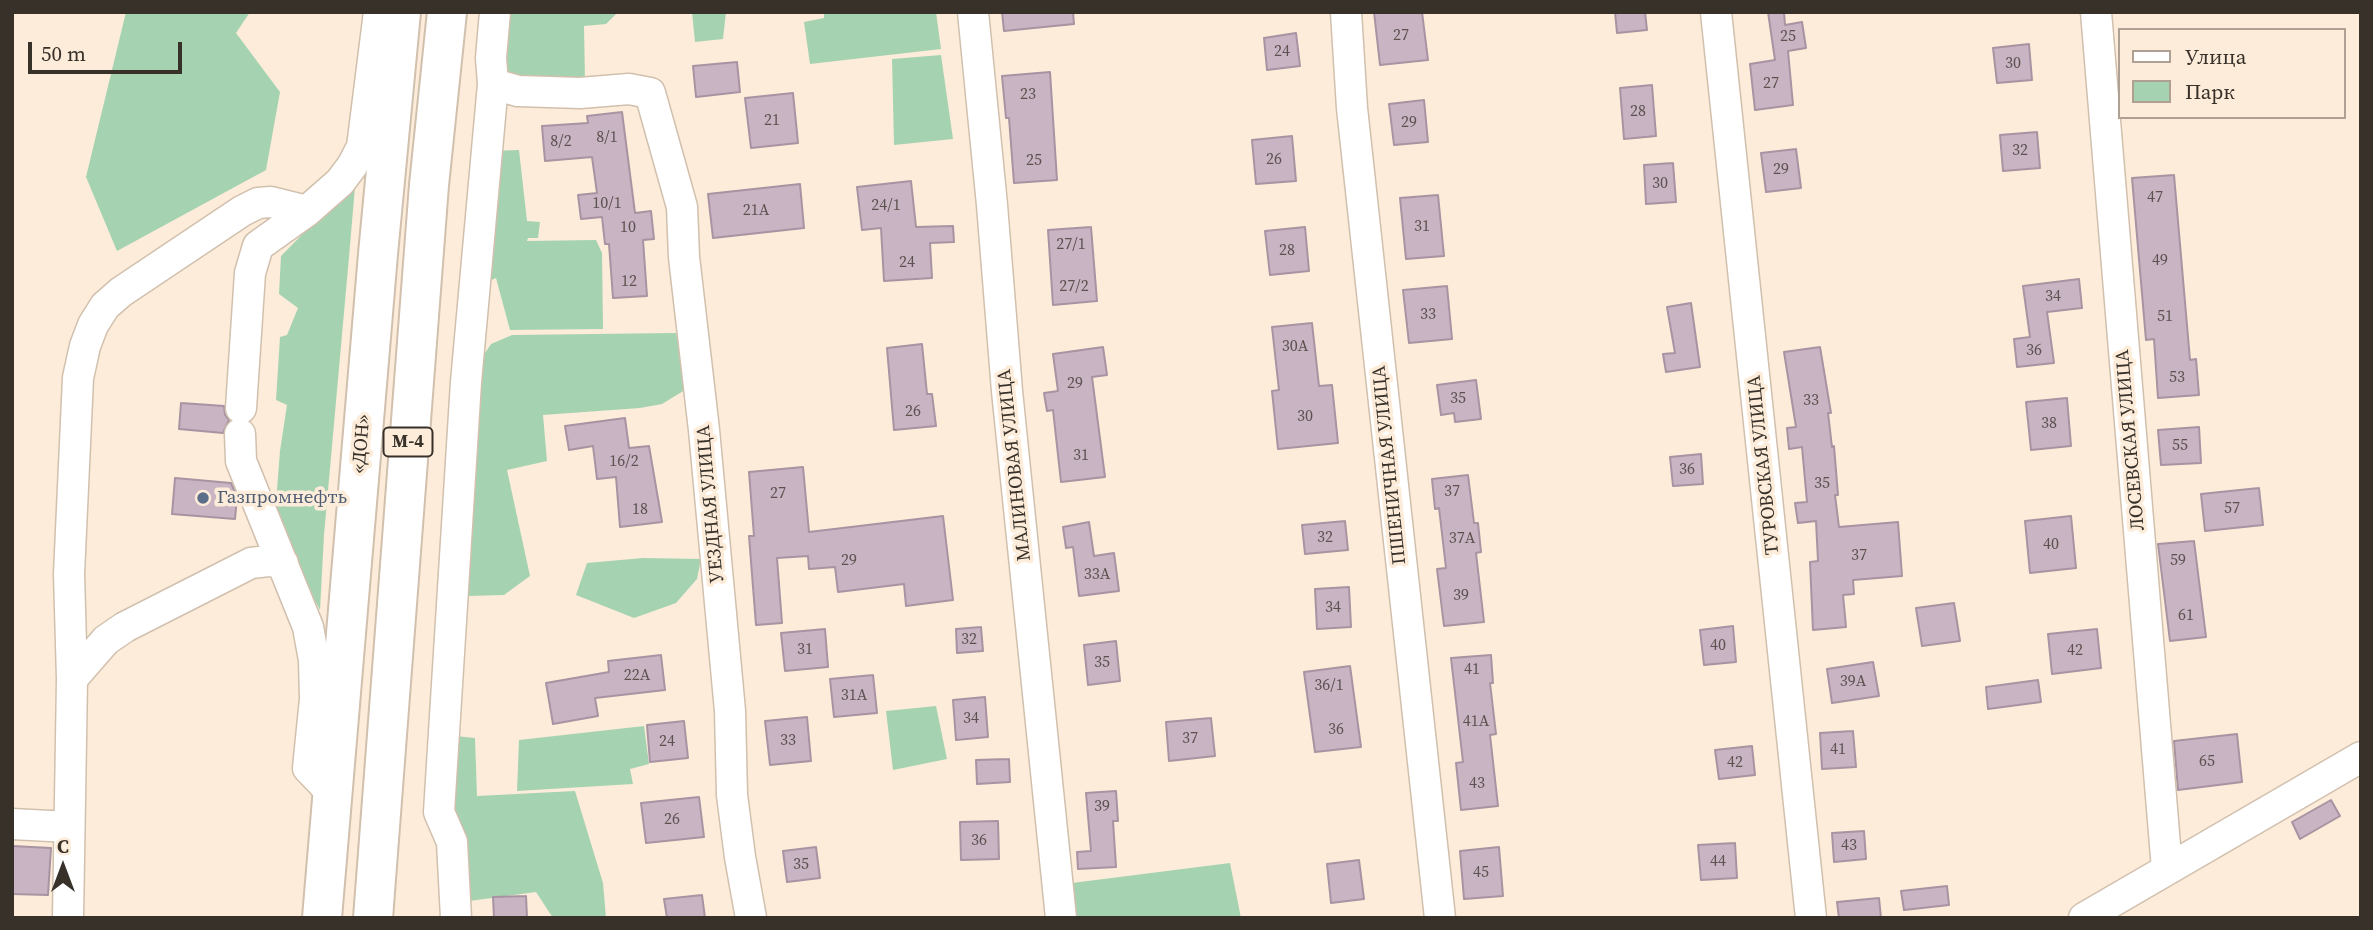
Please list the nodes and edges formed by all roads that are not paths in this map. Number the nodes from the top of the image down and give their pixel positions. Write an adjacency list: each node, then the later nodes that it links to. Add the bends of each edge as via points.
1 (379, 12): 10 (street, via 362,147 340,181)
2 (401, 12): 14 (highway, «ДОН» / М-4)
3 (447, 12): 20 (highway, М-4, via 429,185)
4 (495, 12): 9 (street)
5 (973, 12): 23 (street, МАЛИНОВАЯ УЛИЦА)
6 (1346, 12): 24 (street, ПШЕНИЧНАЯ УЛИЦА, via 1352,108)
7 (1716, 12): 25 (street, ТУРОВСКАЯ УЛИЦА)
8 (2096, 12): 17 (street, ЛОСЕВСКАЯ УЛИЦА)
9 (493, 84): 21 (street, via 466,382 439,812 452,842); 22 (street, УЕЗДНАЯ УЛИЦА, via 518,91 629,89 650,93 682,207 730,711 732,795)
10 (307, 211): 11 (street, via 258,246 250,273 240,461); 12 (street, via 271,202 242,211 121,292 93,325 78,378 69,574)
11 (283, 563): 12 (street, via 251,563 125,627 106,640); 14 (street, via 308,626 314,660 308,768)
12 (72, 679): 16 (street)
13 (2361, 757): 17 (street)
14 (334, 795): 19 (highway, «ДОН» / М-4)
15 (12, 824): 16 (street)
16 (69, 827): 18 (street)
17 (2167, 869): 26 (street)
18 (68, 918)
19 (322, 918)
20 (373, 918)
21 (456, 918)
22 (751, 918)
23 (1061, 918)
24 (1440, 918)
25 (1811, 918)
26 (2084, 918)

